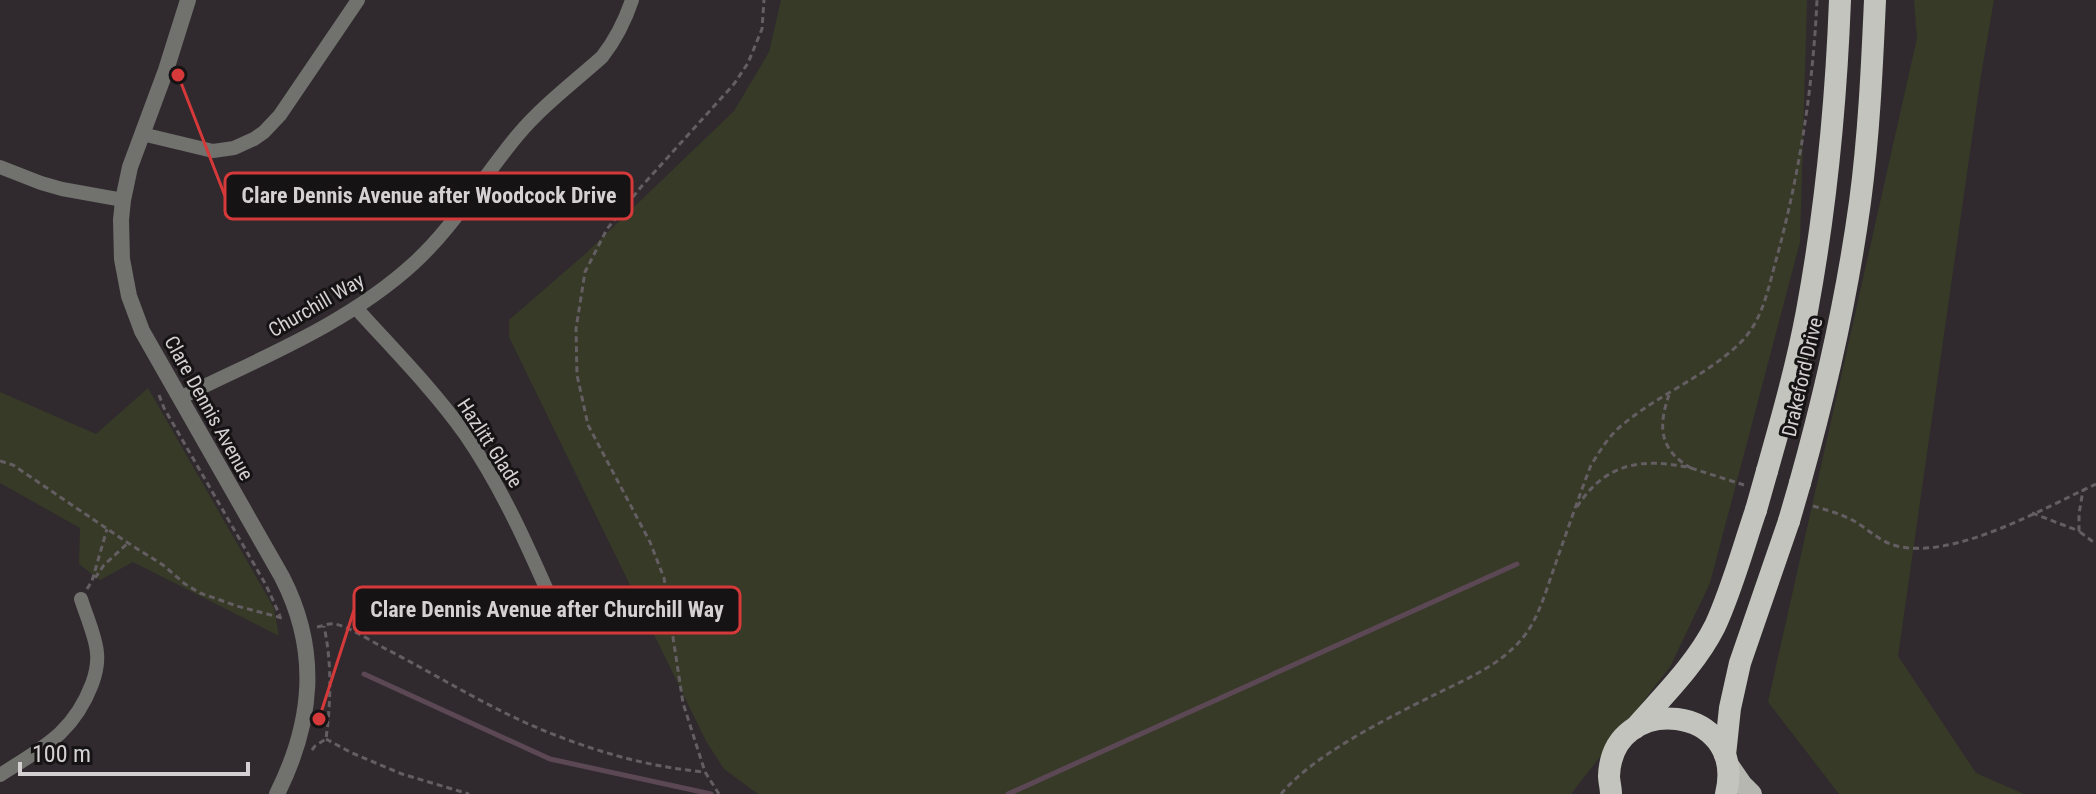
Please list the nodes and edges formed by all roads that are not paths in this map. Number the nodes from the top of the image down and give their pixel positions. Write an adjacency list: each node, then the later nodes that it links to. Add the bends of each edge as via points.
1 (174, 0): 7 (street, Clare Dennis Avenue)
2 (188, 0): 7 (street, Clare Dennis Avenue)
3 (358, 0): 8 (street, via 280,115 254,139 213,151)
4 (632, 0): 11 (street, Churchill Way, via 625,22 602,57 518,135 430,247)
5 (1840, 0): 15 (highway, Drakeford Drive, bridge, via 1830,156 1816,260 1767,471 1714,627 1678,680)
6 (1875, 0): 16 (highway, Drakeford Drive, via 1866,151 1843,309 1797,502 1740,663)
7 (177, 32): 8 (street, Clare Dennis Avenue)
8 (142, 134): 10 (street, Clare Dennis Avenue)
9 (0, 167): 10 (street, via 62,189)
10 (123, 200): 12 (street, Clare Dennis Avenue, via 122,259 129,296 142,331)
11 (356, 308): 12 (street, Churchill Way); 14 (street, Hazlitt Glade, via 464,433 497,484)
12 (180, 398): 18 (street, Clare Dennis Avenue, via 299,616 307,663 306,711)
13 (81, 599): 17 (street, via 97,654 85,702 54,740)
14 (560, 620)
15 (1635, 728): 16 (highway, via 1669,717 1686,720 1716,739); 19 (highway, Drakeford Drive, via 1612,757)
16 (1726, 758): 20 (highway, Drakeford Drive); 21 (main road)
17 (0, 775)
18 (277, 794)
19 (1611, 794)
20 (1726, 794)
21 (1752, 794)

